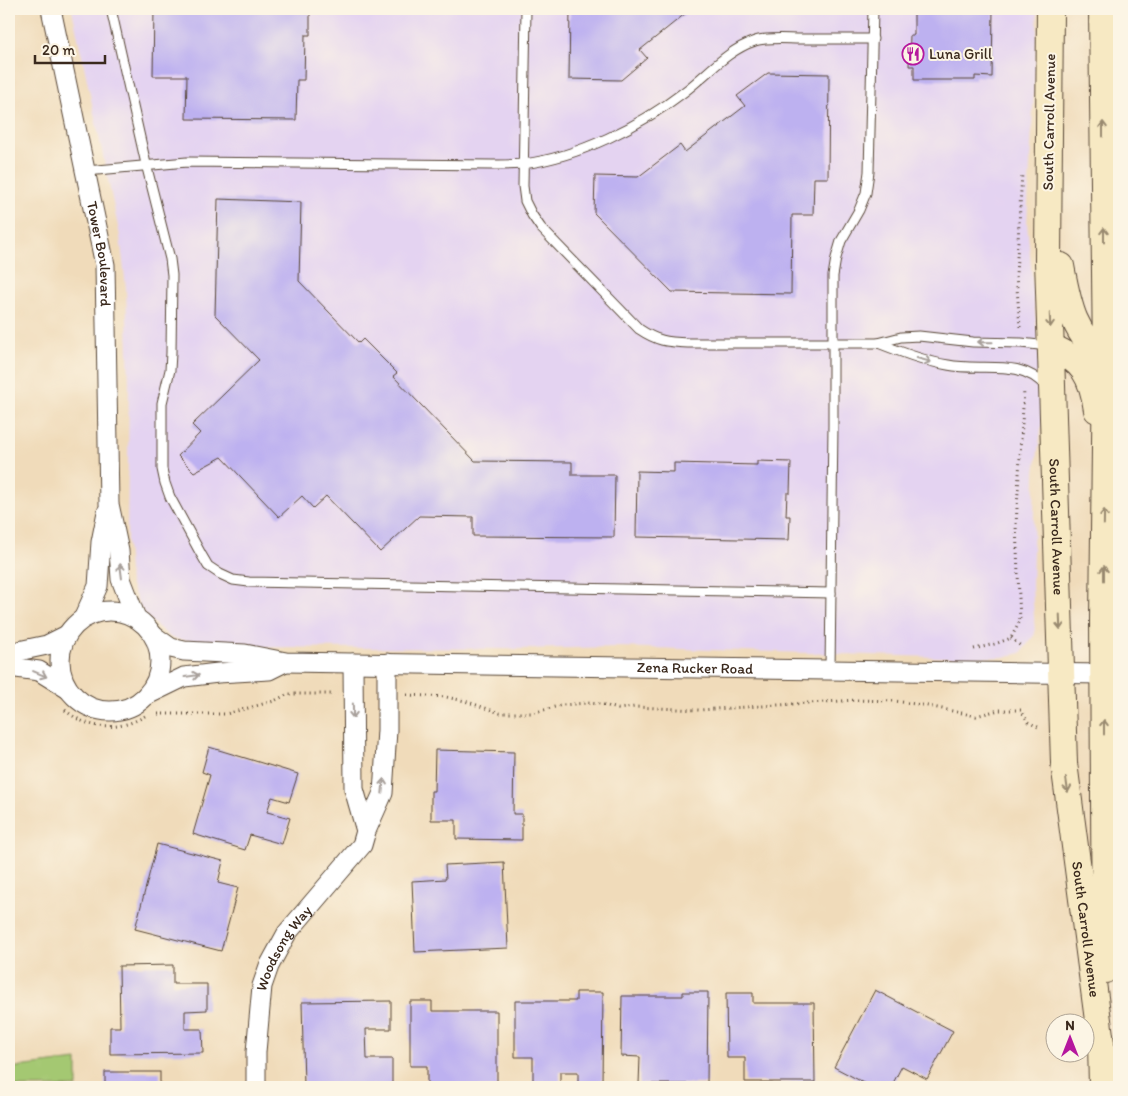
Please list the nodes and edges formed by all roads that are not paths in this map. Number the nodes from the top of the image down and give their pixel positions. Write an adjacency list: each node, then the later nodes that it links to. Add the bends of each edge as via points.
1 (51, 9): 10 (street, Tower Boulevard)
2 (111, 9): 8 (lane)
3 (526, 9): 9 (lane)
4 (873, 9): 7 (lane)
5 (1050, 9): 11 (main road, South Carroll Avenue)
6 (1102, 9): 15 (main road, South Carroll Avenue, one-way to 6)
7 (873, 39): 9 (lane, via 773,39 742,46 684,93 616,135 554,158); 12 (lane, via 869,172 866,193 841,241 836,258 833,276)
8 (146, 164): 9 (lane); 10 (lane); 19 (lane, via 172,275 172,353 162,403 162,469 170,497 201,554 208,566 220,574 249,582)
9 (522, 164): 12 (lane, via 525,201 537,222 639,329 653,338 688,343)
10 (86, 171): 18 (street, Tower Boulevard, via 105,265)
11 (1048, 215): 14 (main road, South Carroll Avenue, one-way to 14); 15 (main road, via 1075,323 1096,352)
12 (834, 343): 13 (lane); 19 (lane)
13 (878, 343): 14 (lane, one-way to 13, via 919,336); 16 (lane, one-way to 16, via 950,366 1023,371 1038,378)
14 (1051, 347): 16 (main road, South Carroll Avenue); 17 (main road, via 1064,352 1085,369 1094,392)
15 (1109, 360): 17 (main road, South Carroll Avenue)
16 (1053, 400): 30 (main road, South Carroll Avenue, one-way to 30)
17 (1104, 490): 31 (main road, South Carroll Avenue, one-way to 17)
18 (109, 504): 20 (street, Tower Boulevard, via 101,542 98,586); 21 (street, Tower Boulevard, one-way to 18, via 121,579)
19 (831, 592): 29 (lane)
20 (84, 617): 21 (street, via 110,610); 22 (street)
21 (136, 618): 23 (street)
22 (65, 636): 24 (street, via 47,645); 33 (street, via 59,663)
23 (154, 636): 25 (street, Zena Rucker Road, via 178,650 245,654); 32 (street, via 160,667)
24 (9, 653)
25 (286, 662): 26 (street, Zena Rucker Road); 32 (street, Zena Rucker Road, one-way to 25, via 184,677 269,670)
26 (353, 663): 27 (street, Zena Rucker Road); 34 (street, one-way to 34, via 354,789)
27 (387, 663): 29 (street, Zena Rucker Road); 34 (street, Woodsong Way, one-way to 27, via 383,793)
28 (9, 667): 33 (street, one-way to 33, via 39,672)
29 (830, 671): 30 (street, Zena Rucker Road)
30 (1062, 673): 31 (street, Zena Rucker Road); 35 (main road, South Carroll Avenue, one-way to 35, via 1064,763)
31 (1107, 674): 35 (main road, South Carroll Avenue, one-way to 31, via 1106,962)
32 (147, 694): 33 (street, via 127,708 115,711 103,711)
33 (65, 698)
34 (366, 830): 36 (street, Woodsong Way, via 362,845 287,932 268,966 262,986)
35 (1100, 1043): 37 (main road, South Carroll Avenue)
36 (256, 1087)
37 (1102, 1087)

